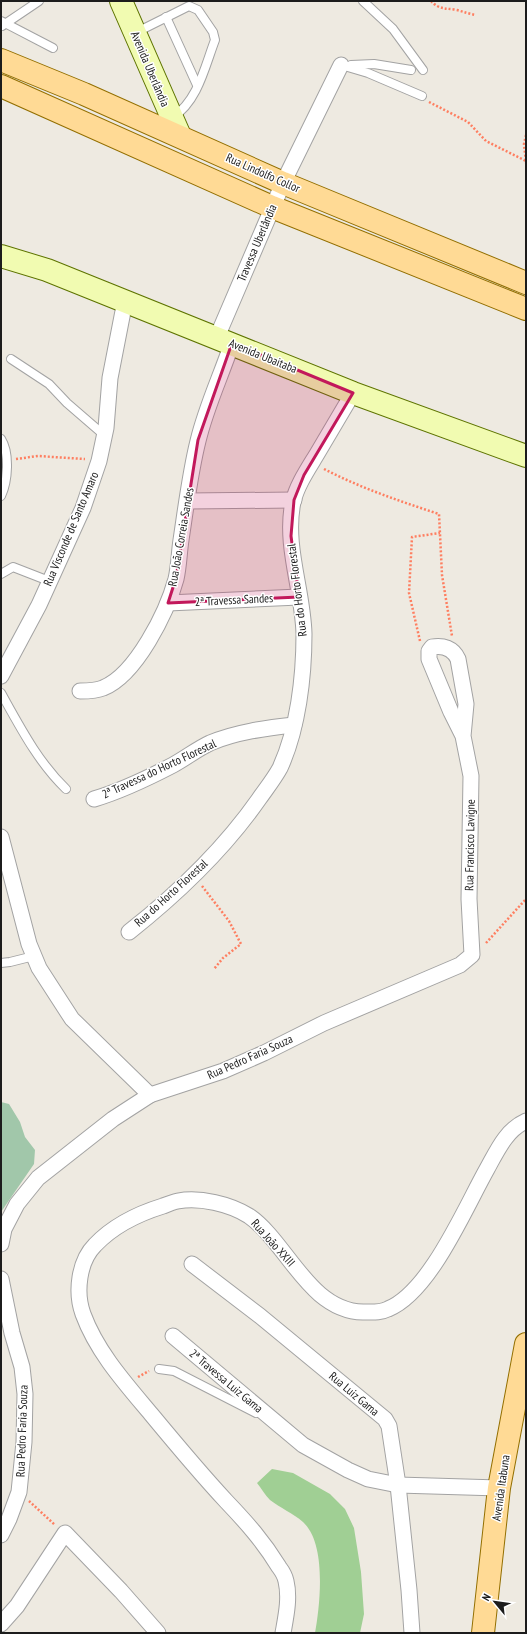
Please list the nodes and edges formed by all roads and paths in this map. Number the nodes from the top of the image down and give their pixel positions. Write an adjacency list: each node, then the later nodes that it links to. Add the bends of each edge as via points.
1 (39, 1): 7 (lane)
2 (121, 1): 8 (main road, Avenida Uberlândia)
3 (363, 1): 13 (lane, via 393,29)
4 (431, 1): 5 (path, via 444,9)
5 (476, 15)
6 (166, 17): 8 (lane); 15 (lane); 15 (lane, via 189,6 194,7 214,35 215,40)
7 (2, 24): 9 (lane)
8 (135, 33): 17 (main road, Avenida Uberlândia)
9 (53, 48)
10 (1, 60): 17 (main road, Rua Lindolfo Collor)
11 (342, 65): 12 (lane, via 374,64); 16 (lane); 20 (street, Travessa Uberlândia)
12 (411, 70)
13 (424, 70)
14 (1, 86): 21 (main road)
15 (197, 86): 17 (lane, via 190,102 180,112)
16 (422, 96): 19 (path, via 468,122 486,141)
17 (176, 127): 20 (main road, Rua Lindolfo Collor)
18 (526, 135): 19 (path)
19 (526, 162)
20 (283, 183): 21 (street, Travessa Uberlândia); 23 (main road, Rua Lindolfo Collor)
21 (272, 207): 25 (main road); 26 (street, Travessa Uberlândia)
22 (1, 256): 24 (main road, Avenida Ubaitaba, via 47,270)
23 (526, 283)
24 (125, 301): 26 (main road, Avenida Ubaitaba); 29 (street, Rua Visconde de Santo Amaro, via 110,378)
25 (526, 309)
26 (224, 340): 28 (main road, Avenida Ubaitaba); 37 (street, Rua João Correia Sandes, via 198,440)
27 (11, 359): 29 (lane, via 49,384)
28 (352, 393): 31 (main road, Avenida Ubaitaba); 33 (street, Rua do Horto Florestal)
29 (104, 435): 32 (street, Rua Visconde de Santo Amaro)
30 (1, 439): 34 (lane, via 6,446)
31 (526, 456)
32 (99, 461): 34 (path, via 38,456 17,458); 40 (street, Rua Visconde de Santo Amaro, via 82,508)
33 (312, 462): 36 (street, Rua do Horto Florestal); 38 (path, via 341,478 388,498 439,514)
34 (6, 463): 35 (lane, via 6,486)
35 (1, 496)
36 (294, 500): 37 (street); 41 (street, Rua do Horto Florestal, via 291,536)
37 (188, 501): 42 (street, Rua João Correia Sandes, via 176,578)
38 (440, 533): 43 (path, via 442,575); 44 (path, via 412,537 408,593 420,639)
39 (1, 574): 40 (lane, via 13,566)
40 (49, 581): 45 (street, Rua Visconde de Santo Amaro)
41 (299, 597): 42 (street, 2ª Travessa Sandes); 48 (street, Rua do Horto Florestal, via 304,633)
42 (168, 603): 46 (street, Rua João Correia Sandes, via 144,648 124,675 105,687 93,691)
43 (455, 653): 44 (street, via 447,648 432,647); 49 (street, Rua Francisco Lavigne, via 466,704)
44 (429, 659): 49 (street, Rua Francisco Lavigne)
45 (1, 676)
46 (80, 691)
47 (1, 693): 50 (lane, via 45,765)
48 (294, 725): 51 (street, 2ª Travessa do Horto Florestal, via 254,731 211,743 174,764); 53 (street, Rua do Horto Florestal, via 279,769 264,792 236,829)
49 (463, 736): 56 (street, Rua Francisco Lavigne, via 471,776 469,899)
50 (66, 789)
51 (94, 799)
52 (1, 837): 57 (street)
53 (193, 875): 55 (street, Rua do Horto Florestal, via 157,910); 59 (path, via 229,921 241,944)
54 (526, 899): 56 (path)
55 (129, 932)
56 (472, 955): 60 (street, Rua Pedro Faria Souza, via 460,965 324,1023 223,1071)
57 (34, 956): 58 (lane); 60 (street, via 72,1019)
58 (1, 963)
59 (214, 969)
60 (150, 1095): 62 (street, Rua Pedro Faria Souza, via 113,1119 38,1178 17,1204 4,1229)
61 (526, 1122): 68 (street, Rua João XXIII, via 503,1140 444,1248 417,1288 398,1304 378,1312 354,1312 335,1304 321,1294 305,1280 262,1227 233,1207 196,1200 178,1201 141,1213 108,1232 91,1249 78,1285 82,1312 112,1367)
62 (1, 1244)
63 (192, 1264): 70 (street, Rua Luiz Gama, via 260,1316 385,1419 389,1426)
64 (1, 1279): 72 (street, Rua Pedro Faria Souza, via 22,1367 25,1394)
65 (173, 1336): 69 (street, 2ª Travessa Luiz Gama)
66 (526, 1344): 71 (main road, Avenida Itabuna)
67 (159, 1369): 68 (path, via 146,1371); 69 (lane, 2ª Travessa Luiz Gama, via 195,1381)
68 (127, 1386): 78 (street, Rua João XXIII, via 266,1545 286,1579 288,1608)
69 (278, 1425): 70 (street, 2ª Travessa Luiz Gama, via 303,1445 336,1464 368,1479)
70 (398, 1485): 71 (street, 2ª Travessa Luiz Gama); 79 (street, Rua Luiz Gama)
71 (499, 1488): 80 (main road, Avenida Itabuna)
72 (19, 1492): 73 (street); 74 (path); 75 (street, Rua Pedro Faria Souza)
73 (1, 1504)
74 (65, 1533): 76 (street, via 17,1606); 77 (street)
75 (1, 1534)
76 (1, 1624)
77 (158, 1633)
78 (283, 1633)
79 (412, 1633)
80 (482, 1633)

